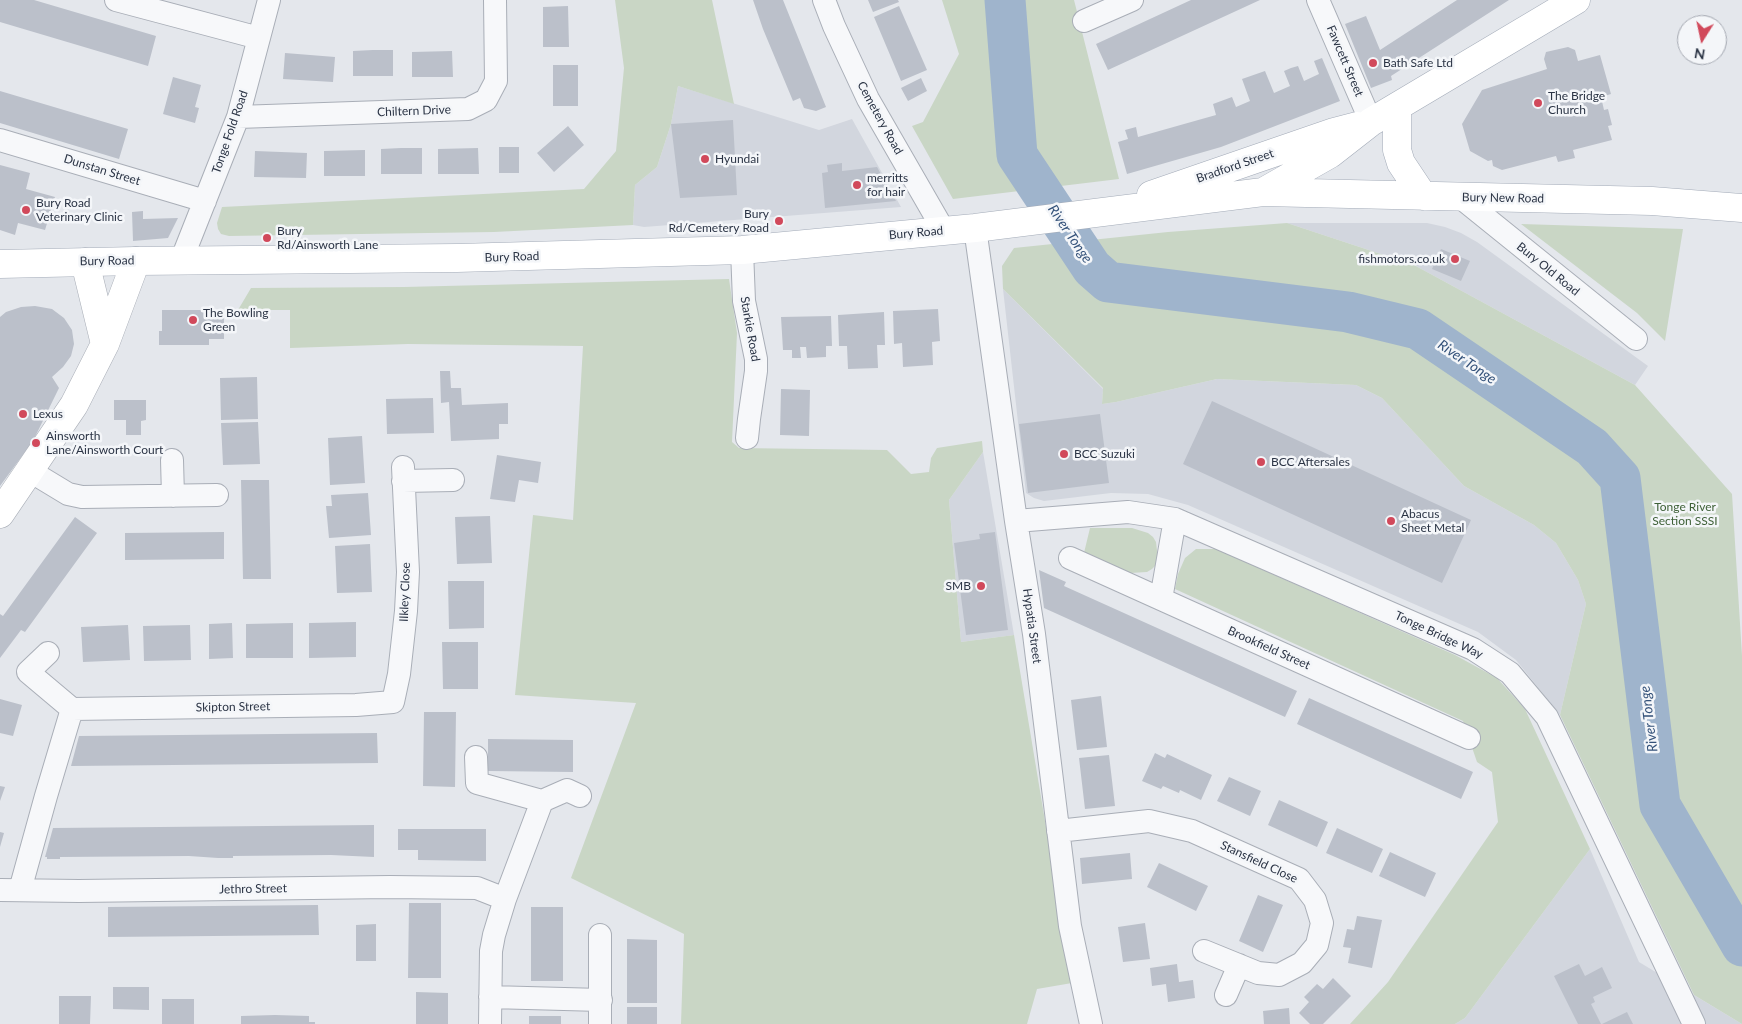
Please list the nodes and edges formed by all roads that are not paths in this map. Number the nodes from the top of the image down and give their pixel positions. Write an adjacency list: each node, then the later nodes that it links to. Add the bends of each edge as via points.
1 (116, 0): 9 (street)
2 (269, 0): 9 (street, Tonge Fold Road)
3 (495, 0): 11 (street, Chiltern Drive, via 496,81 486,100 468,109)
4 (824, 0): 21 (street, Cemetery Road, via 868,99)
5 (1132, 0): 8 (street)
6 (1318, 0): 12 (street, Fawcett Street)
7 (1576, 0): 10 (main road, Bradford Street)
8 (1084, 21)
9 (259, 38): 11 (street, Tonge Fold Road)
10 (1397, 107): 12 (main road, Bradford Street); 15 (main road, via 1397,150 1401,163)
11 (238, 117): 17 (street, Tonge Fold Road)
12 (1371, 122): 14 (main road, Bradford Street, via 1330,154); 19 (main road, Bradford Street)
13 (0, 140): 17 (street, Dunstan Street)
14 (1263, 192): 15 (main road, Bury New Road); 19 (main road)
15 (1422, 196): 16 (main road, Bury New Road)
16 (1460, 197): 18 (main road, Bury New Road, via 1652,201); 27 (street, Bury Old Road)
17 (205, 201): 24 (street, Tonge Fold Road)
18 (1742, 208)
19 (1092, 213): 20 (main road, Bury Road)
20 (975, 228): 21 (main road, Bury Road); 37 (street, Hypatia Street)
21 (944, 231): 22 (main road, Bury Road)
22 (742, 250): 24 (main road, Bury Road); 29 (street, Starkie Road, via 744,301 756,359)
23 (136, 261): 24 (main road, Bury Road); 25 (main road, Bury Road); 28 (main road)
24 (181, 261)
25 (85, 262): 26 (main road, Bury Road); 28 (main road)
26 (0, 264)
27 (1636, 339)
28 (105, 344): 31 (main road, via 74,405)
29 (748, 438)
30 (172, 460): 34 (street)
31 (30, 471): 34 (street, via 68,494 82,497); 35 (main road)
32 (453, 480): 41 (street, Ilkley Close, via 403,474 408,572 399,674)
33 (217, 495): 34 (street)
34 (173, 496)
35 (0, 514)
36 (1175, 519): 37 (street, Tonge Bridge Way, via 1128,512); 39 (street); 59 (street, Tonge Bridge Way, via 1473,648 1510,673 1547,717)
37 (1016, 521): 47 (street, Hypatia Street, via 1034,634)
38 (1070, 558): 39 (street, Brookfield Street)
39 (1161, 599): 43 (street, Brookfield Street)
40 (48, 653): 42 (street, via 28,672)
41 (393, 702): 42 (street, Skipton Street)
42 (72, 709): 48 (street, via 46,796)
43 (1468, 738)
44 (476, 757): 46 (street, via 476,783)
45 (580, 796): 46 (street, via 567,790)
46 (542, 801): 49 (street)
47 (1058, 831): 52 (street, Stansfield Close, via 1149,821 1192,831 1299,879 1315,900 1322,923 1317,945 1302,963 1279,976 1258,973); 58 (street, Hypatia Street, via 1070,926)
48 (10, 890): 49 (street, Jethro Street, via 477,888)
49 (505, 899): 54 (street, via 491,951)
50 (600, 935): 55 (street)
51 (1204, 951): 52 (street, Stansfield Close)
52 (1239, 965): 53 (street)
53 (1226, 995)
54 (490, 997): 55 (street); 56 (street)
55 (600, 1000): 57 (street)
56 (490, 1024)
57 (600, 1024)
58 (1091, 1024)
59 (1694, 1024)

